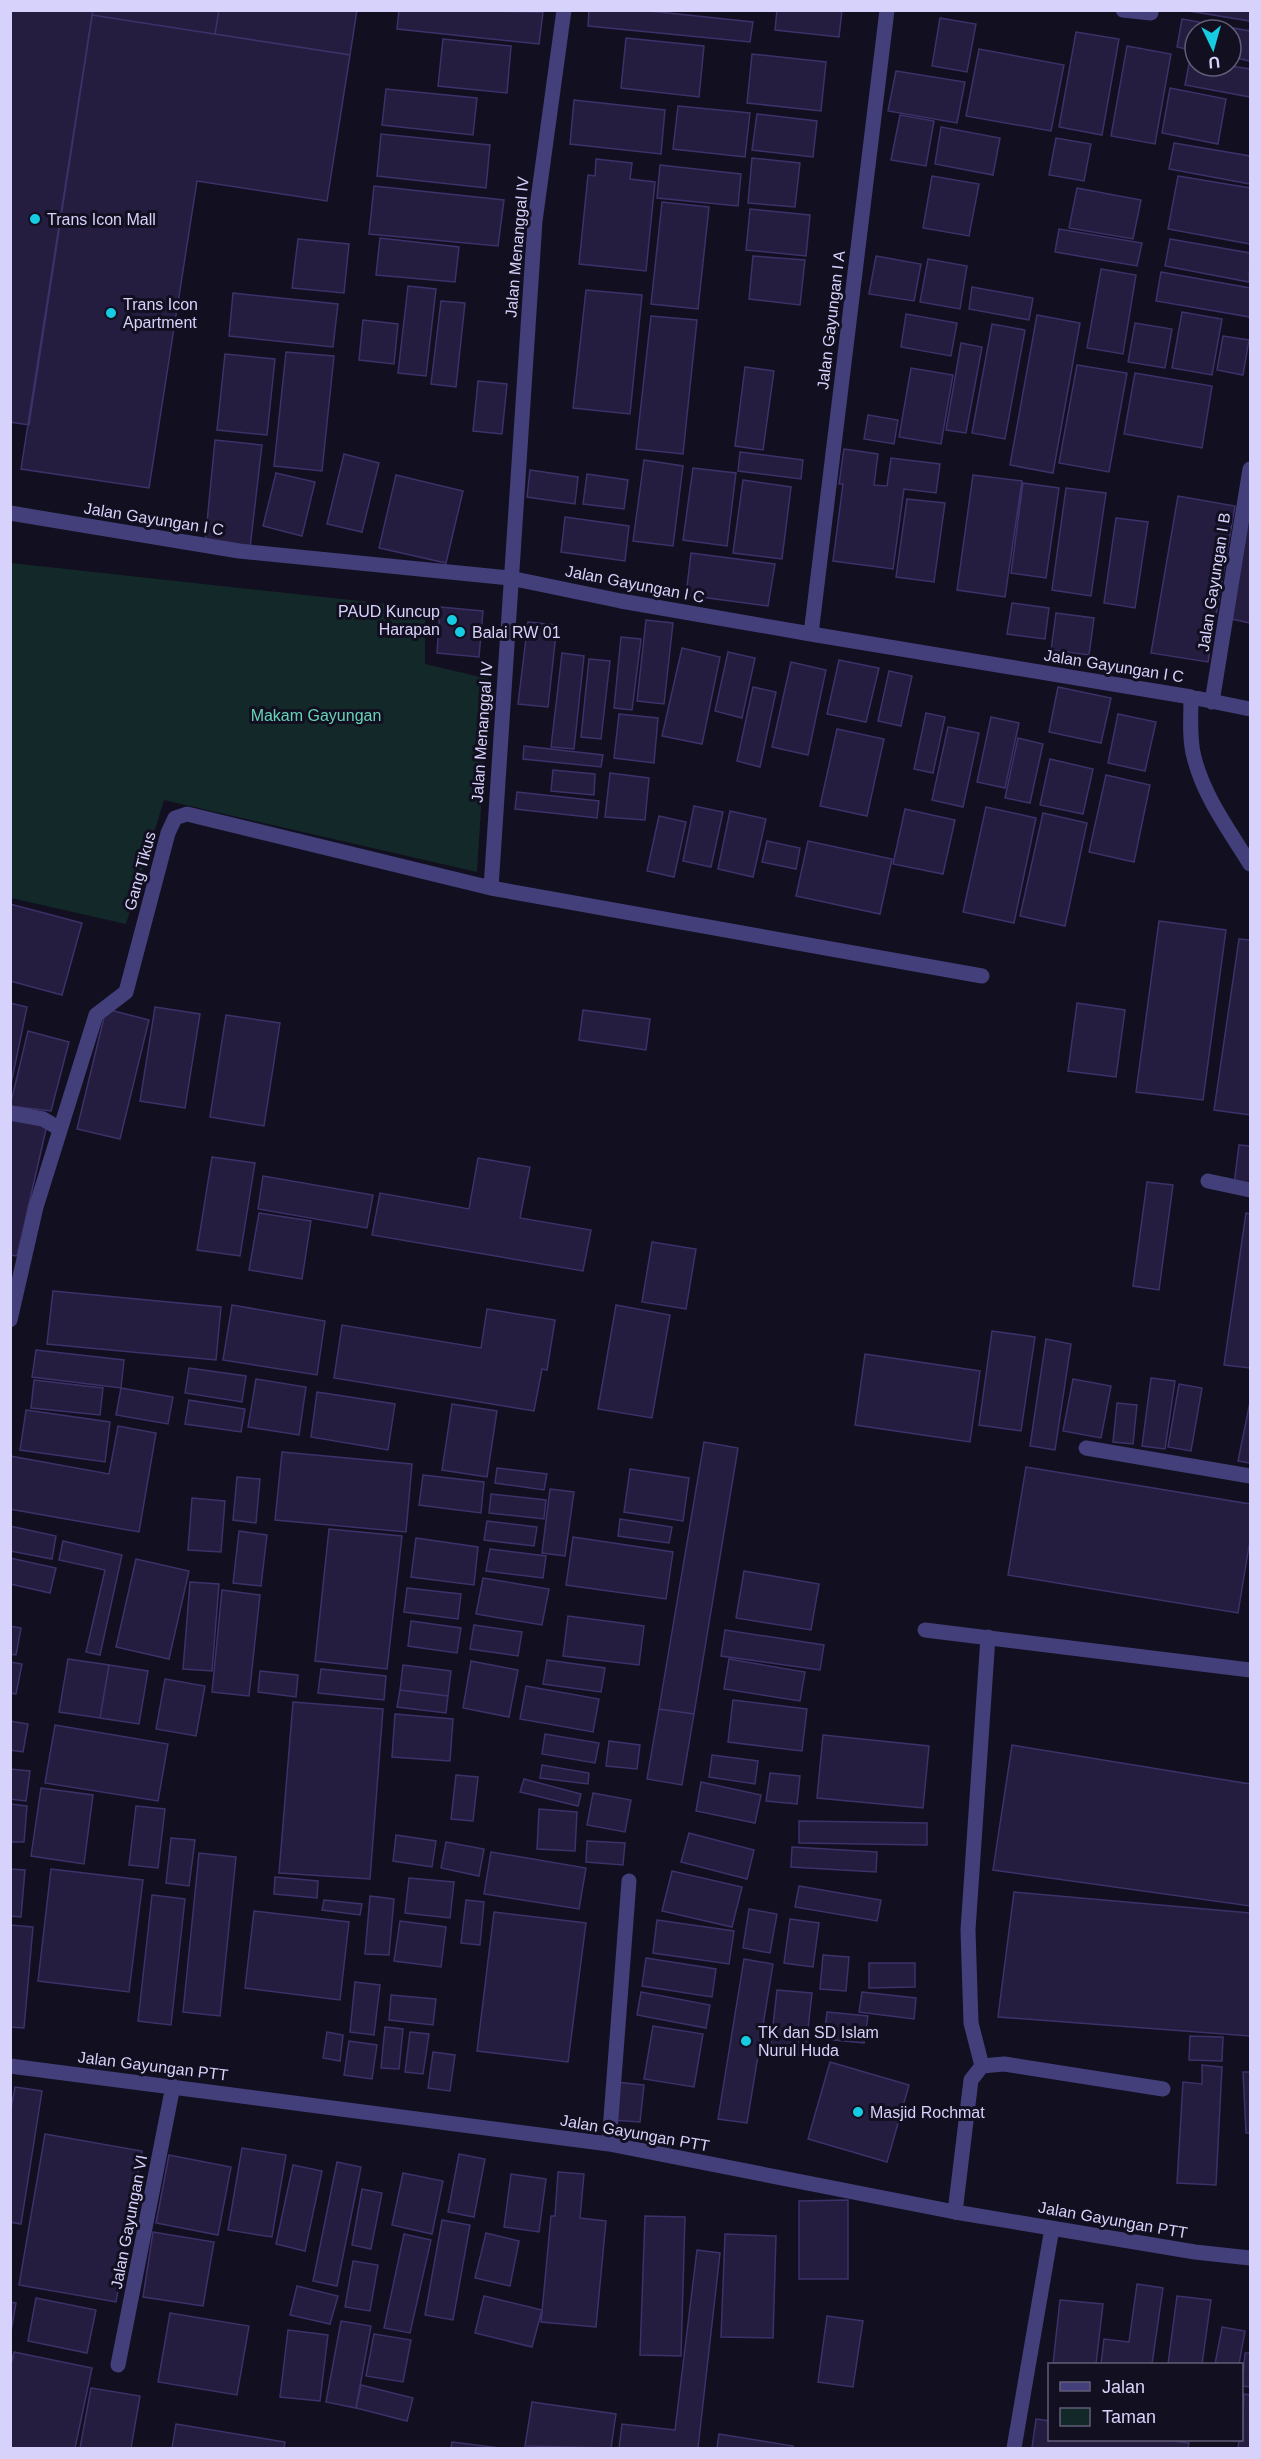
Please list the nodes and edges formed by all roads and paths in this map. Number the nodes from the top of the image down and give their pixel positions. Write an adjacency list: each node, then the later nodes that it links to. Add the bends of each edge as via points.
1 (564, 10): 7 (street, Jalan Menanggal IV, via 535,221)
2 (887, 10): 8 (street, Jalan Gayungan I A)
3 (1123, 10): 4 (street)
4 (1151, 13)
5 (1251, 469): 10 (street, Jalan Gayungan I B)
6 (10, 513): 7 (street, Jalan Gayungan I C, via 239,551)
7 (510, 578): 8 (street, Jalan Gayungan I C); 13 (street, Jalan Menanggal IV)
8 (811, 634): 9 (street, Jalan Gayungan I C)
9 (1191, 697): 10 (street, Jalan Gayungan I C); 12 (street, via 1197,767 1212,804)
10 (1212, 702): 11 (street, Jalan Gayungan I C)
11 (1251, 710)
12 (1251, 864)
13 (491, 888): 14 (street); 16 (street, Gang Tikus, via 187,814 175,818 126,992 96,1015)
14 (982, 976)
15 (10, 1113): 16 (street, via 43,1119)
16 (60, 1129): 19 (street, via 36,1207)
17 (1208, 1181): 18 (street)
18 (1251, 1190)
19 (10, 1320)
20 (1086, 1448): 21 (street)
21 (1251, 1476)
22 (925, 1630): 23 (street)
23 (988, 1638): 24 (street); 27 (street, via 968,1930 971,2024)
24 (1251, 1670)
25 (629, 1881): 30 (street)
26 (10, 2066): 28 (street, Jalan Gayungan PTT)
27 (982, 2066): 29 (street, via 1004,2064); 31 (street, via 971,2080)
28 (173, 2086): 30 (street, Jalan Gayungan PTT); 34 (street, Jalan Gayungan VI)
29 (1163, 2089)
30 (609, 2144): 31 (street, Jalan Gayungan PTT)
31 (956, 2212): 32 (street, Jalan Gayungan PTT)
32 (1052, 2228): 33 (street, Jalan Gayungan PTT); 35 (street)
33 (1251, 2258)
34 (118, 2365)
35 (1014, 2448)

